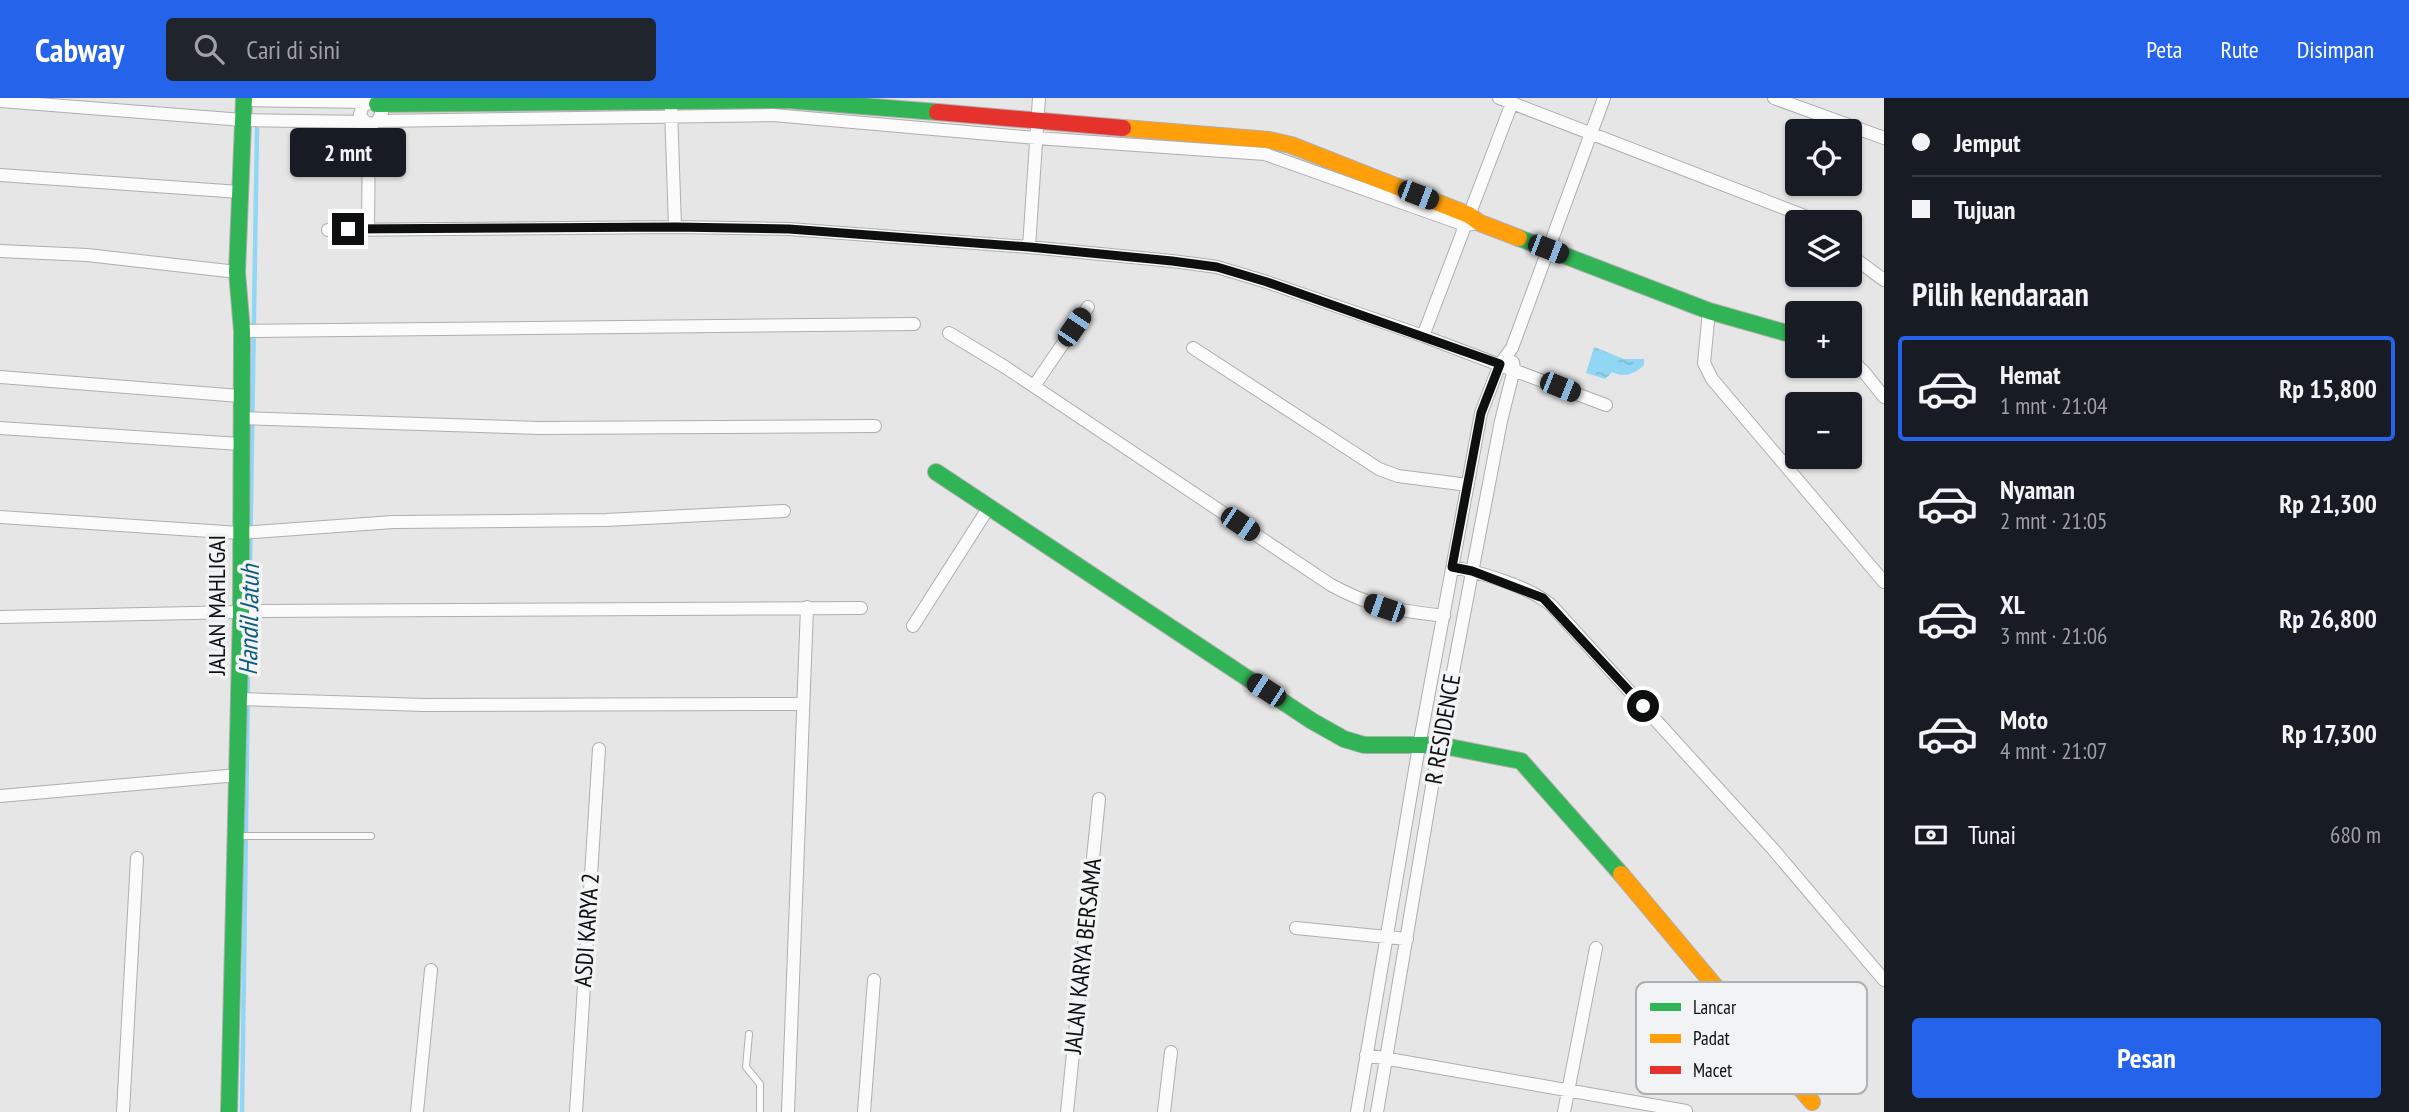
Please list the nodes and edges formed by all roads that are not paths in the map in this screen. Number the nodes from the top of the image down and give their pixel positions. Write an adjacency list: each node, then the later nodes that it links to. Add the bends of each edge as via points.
1 (1039, 98): 13 (street)
2 (1499, 98): 8 (street)
3 (1604, 98): 15 (street)
4 (1774, 98): 17 (street)
5 (244, 99): 7 (street); 11 (street, JALAN MAHLIGAI)
6 (0, 101): 11 (street)
7 (372, 101): 9 (street); 12 (street, via 382,112); 12 (street, via 360,109)
8 (1512, 103): 15 (street); 23 (street)
9 (671, 105): 10 (street, via 787,100); 12 (street); 14 (street); 24 (street)
10 (882, 108): 13 (street); 14 (street)
11 (243, 120): 12 (street); 21 (street, JALAN MAHLIGAI)
12 (371, 122): 25 (street)
13 (1038, 122): 16 (street); 18 (street)
14 (882, 125): 16 (street)
15 (1591, 132): 22 (street); 28 (street)
16 (1036, 138): 19 (street, via 1265,154); 27 (street)
17 (1884, 138)
18 (1291, 145): 19 (street); 23 (street)
19 (1284, 161): 23 (street)
20 (0, 174): 21 (street)
21 (240, 192): 31 (street, JALAN MAHLIGAI)
22 (1790, 210)
23 (1471, 221): 28 (street); 39 (street)
24 (675, 227): 25 (street); 27 (street, via 789,229)
25 (368, 229): 26 (street)
26 (328, 230)
27 (1029, 247): 39 (street, via 1217,267)
28 (1548, 249): 34 (street); 41 (street)
29 (0, 251): 31 (street, via 87,255)
30 (1862, 264): 32 (street)
31 (237, 272): 36 (street, JALAN MAHLIGAI)
32 (1884, 280)
33 (1088, 307): 46 (street)
34 (1709, 311): 37 (street); 62 (street, via 1704,363 1712,379)
35 (914, 324): 36 (street)
36 (249, 330): 47 (street, JALAN MAHLIGAI)
37 (1785, 333)
38 (949, 334): 46 (street)
39 (1423, 336): 42 (street)
40 (1193, 348): 55 (street, via 1379,470)
41 (1512, 348): 42 (street); 43 (street, R RESIDENCE)
42 (1500, 364): 43 (street); 55 (street, via 1481,413)
43 (1514, 369): 49 (street); 61 (street, R RESIDENCE)
44 (1862, 370): 48 (street)
45 (0, 377): 47 (street)
46 (1034, 386): 67 (street, via 1331,584 1384,608)
47 (240, 396): 50 (street, JALAN MAHLIGAI)
48 (1884, 397)
49 (1606, 405)
50 (248, 419): 51 (street, via 539,428); 53 (street, JALAN MAHLIGAI)
51 (875, 426)
52 (0, 428): 53 (street)
53 (240, 444): 59 (street, JALAN MAHLIGAI)
54 (936, 472): 56 (street)
55 (1468, 485): 60 (street)
56 (989, 507): 68 (street); 72 (street, via 1344,739 1364,745)
57 (784, 511): 59 (street, via 606,520 393,522)
58 (0, 517): 59 (street)
59 (247, 533): 65 (street, JALAN MAHLIGAI)
60 (1452, 567): 61 (street); 67 (street)
61 (1472, 571): 71 (street, R RESIDENCE); 86 (street, via 1535,594 1551,605 1772,848)
62 (1884, 582)
63 (807, 607): 64 (street); 65 (street); 70 (street)
64 (861, 608)
65 (246, 611): 66 (street); 69 (street, JALAN MAHLIGAI)
66 (0, 617)
67 (1444, 617): 72 (street)
68 (913, 626)
69 (245, 699): 70 (street, via 424,705); 74 (street, JALAN MAHLIGAI)
70 (803, 704): 101 (street)
71 (1439, 745): 72 (street); 82 (street, R RESIDENCE); 87 (street, via 1527,766)
72 (1419, 746): 81 (street)
73 (599, 749): 99 (street, ASDI KARYA 2)
74 (238, 775): 75 (street); 77 (street, JALAN MAHLIGAI)
75 (0, 796)
76 (1099, 799): 103 (street, JALAN KARYA BERSAMA)
77 (243, 836): 78 (lane); 97 (street, JALAN MAHLIGAI)
78 (371, 836)
79 (137, 858): 96 (street)
80 (1296, 928): 81 (street)
81 (1388, 937): 82 (street); 90 (street)
82 (1407, 939): 91 (street, R RESIDENCE)
83 (1597, 947): 92 (street)
84 (431, 970): 98 (street)
85 (874, 980): 102 (street)
86 (1884, 980)
87 (1712, 982)
88 (749, 1034): 100 (lane, via 747,1067 760,1084)
89 (1171, 1052): 104 (street)
90 (1366, 1055): 91 (street); 105 (street)
91 (1386, 1057): 92 (street); 106 (street, R RESIDENCE)
92 (1569, 1090): 95 (street); 107 (street)
93 (1805, 1094): 94 (street)
94 (1812, 1102)
95 (1686, 1111)
96 (123, 1112)
97 (229, 1112)
98 (417, 1112)
99 (576, 1112)
100 (760, 1112)
101 (788, 1112)
102 (864, 1112)
103 (1067, 1112)
104 (1164, 1112)
105 (1357, 1112)
106 (1377, 1112)
107 (1564, 1112)

